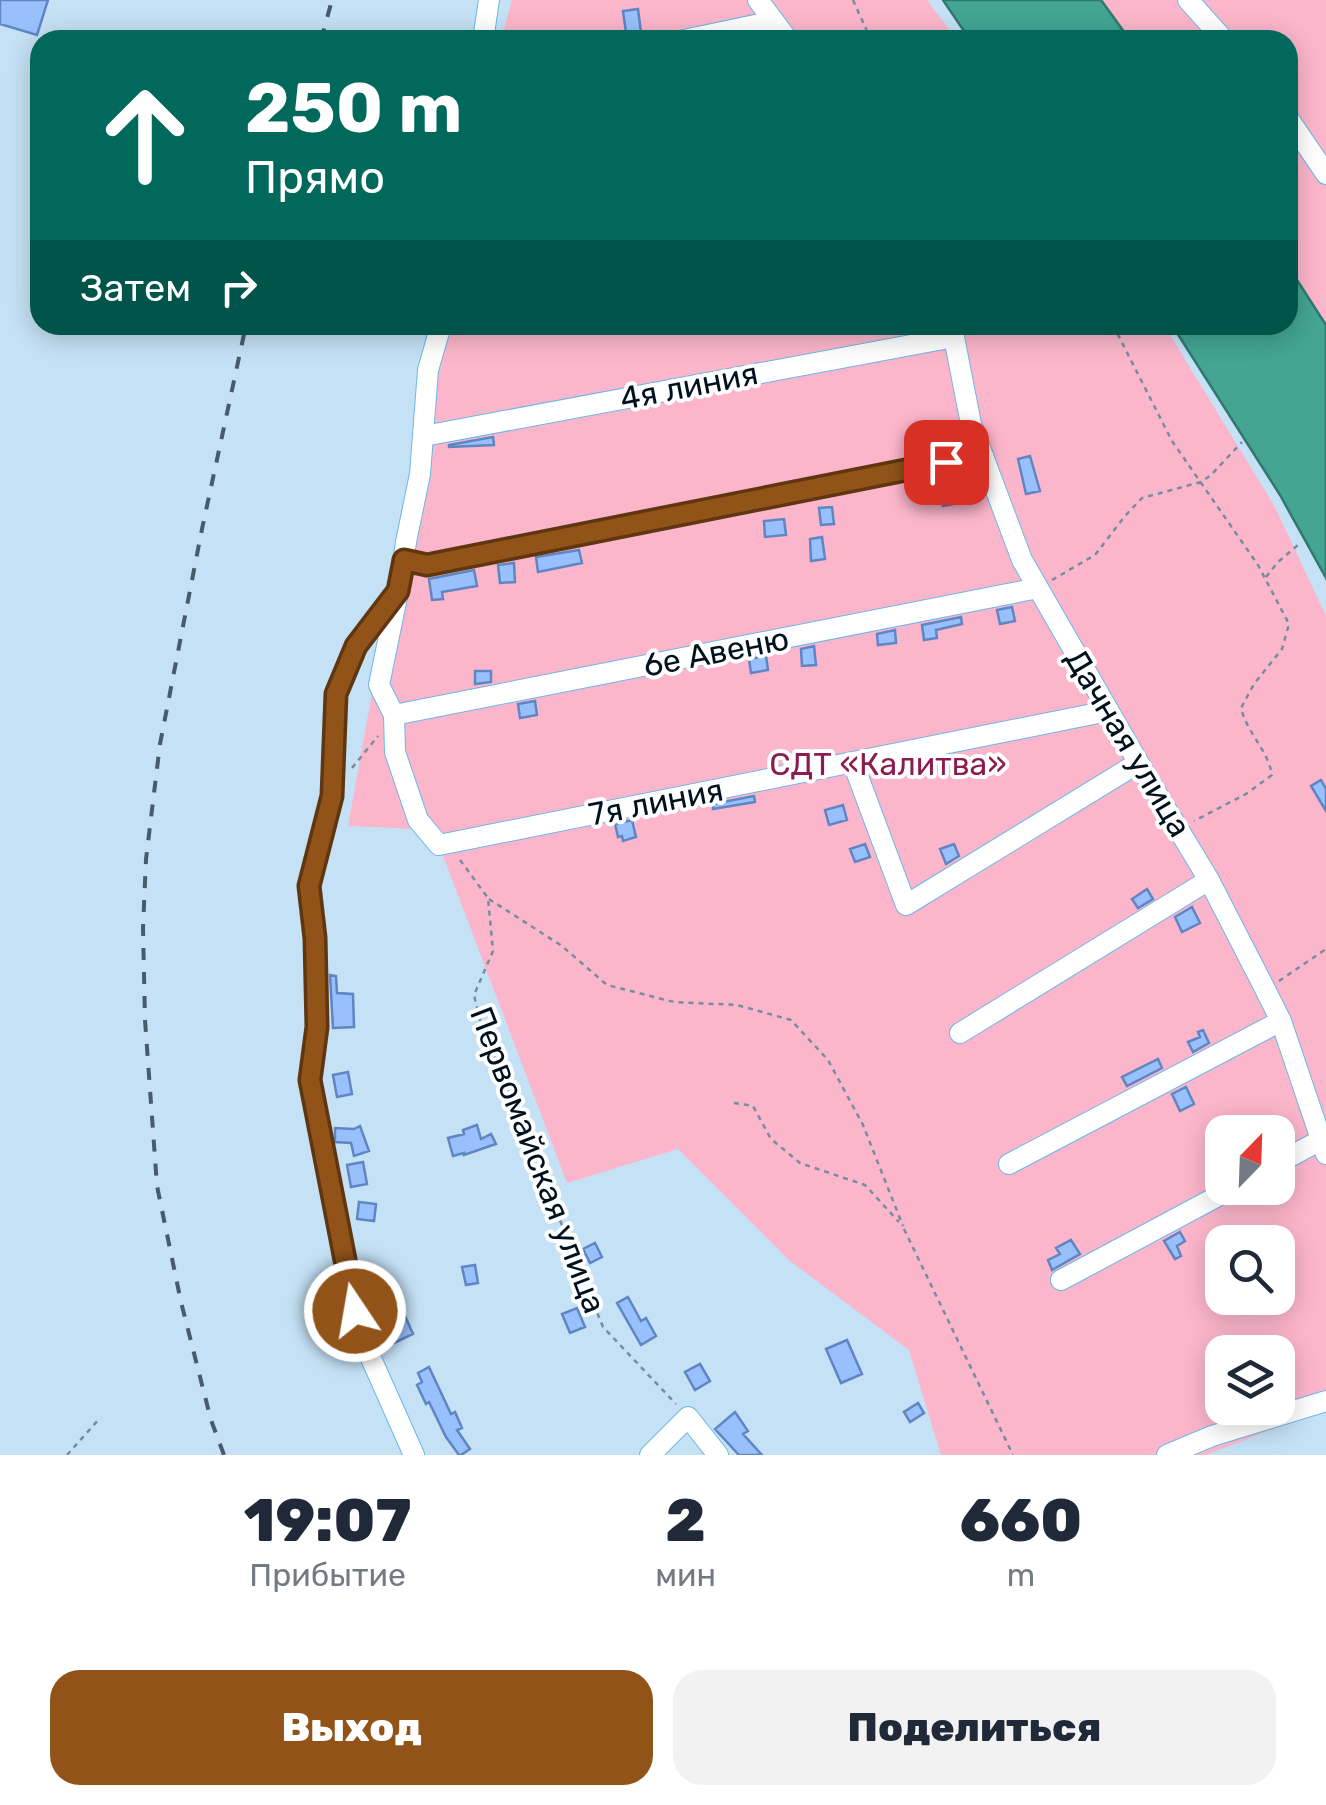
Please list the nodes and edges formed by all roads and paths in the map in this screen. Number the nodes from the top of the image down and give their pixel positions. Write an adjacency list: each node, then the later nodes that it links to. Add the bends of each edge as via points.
1 (489, 0): 6 (street)
2 (758, 0): 5 (street)
3 (853, 0): 9 (path)
4 (1188, 0): 10 (street)
5 (774, 21): 7 (street); 8 (street)
6 (484, 30)
7 (731, 30)
8 (781, 30)
9 (865, 30)
10 (1215, 30)
11 (1298, 133): 12 (street)
12 (1326, 174)
13 (438, 335): 17 (street, via 428,370)
14 (932, 335): 17 (street, 4я линия)
15 (953, 335): 19 (street, Дачная улица)
16 (1118, 335): 20 (path)
17 (424, 436): 22 (street)
18 (1242, 442): 20 (path)
19 (983, 455): 22 (street, via 427,565); 24 (street, Дачная улица)
20 (1201, 482): 23 (path); 24 (path, via 1142,498 1095,555)
21 (1298, 545): 23 (path)
22 (404, 560): 25 (street)
23 (1265, 578): 31 (path, via 1289,624 1282,648 1241,708 1272,775)
24 (1038, 588): 26 (street, Дачная улица); 27 (street, 6е Авеню)
25 (398, 591): 27 (street, via 379,685); 50 (street, via 356,646 336,694 332,796 309,886 317,1027 310,1080 362,1338)
26 (1108, 711): 28 (street, 7я линия); 29 (street, Дачная улица)
27 (394, 715): 30 (path); 32 (street, via 395,752 418,820)
28 (853, 762): 29 (street, via 906,905); 32 (street, 7я линия)
29 (1138, 763): 31 (street, Дачная улица)
30 (350, 770)
31 (1180, 829): 33 (street, Дачная улица)
32 (438, 845): 34 (path, via 464,862)
33 (1209, 880): 36 (street, Дачная улица); 38 (street)
34 (488, 898): 44 (path, via 607,984 791,1020 828,1060); 47 (path, Первомайская улица, via 493,951 474,995 482,1024 603,1327)
35 (1326, 949): 36 (path)
36 (1266, 990): 37 (street, Дачная улица)
37 (1281, 1020): 40 (street, Дачная улица); 42 (street)
38 (960, 1034)
39 (734, 1103): 44 (path, via 753,1106 771,1139 800,1163 865,1186)
40 (1324, 1147): 41 (street)
41 (1295, 1158)
42 (1009, 1164)
43 (1205, 1203): 45 (street)
44 (902, 1226): 53 (path)
45 (1060, 1280)
46 (1326, 1400): 54 (street)
47 (688, 1416): 51 (street); 52 (street)
48 (100, 1418): 49 (path)
49 (68, 1455)
50 (414, 1455)
51 (650, 1455)
52 (718, 1455)
53 (1013, 1455)
54 (1166, 1455)

